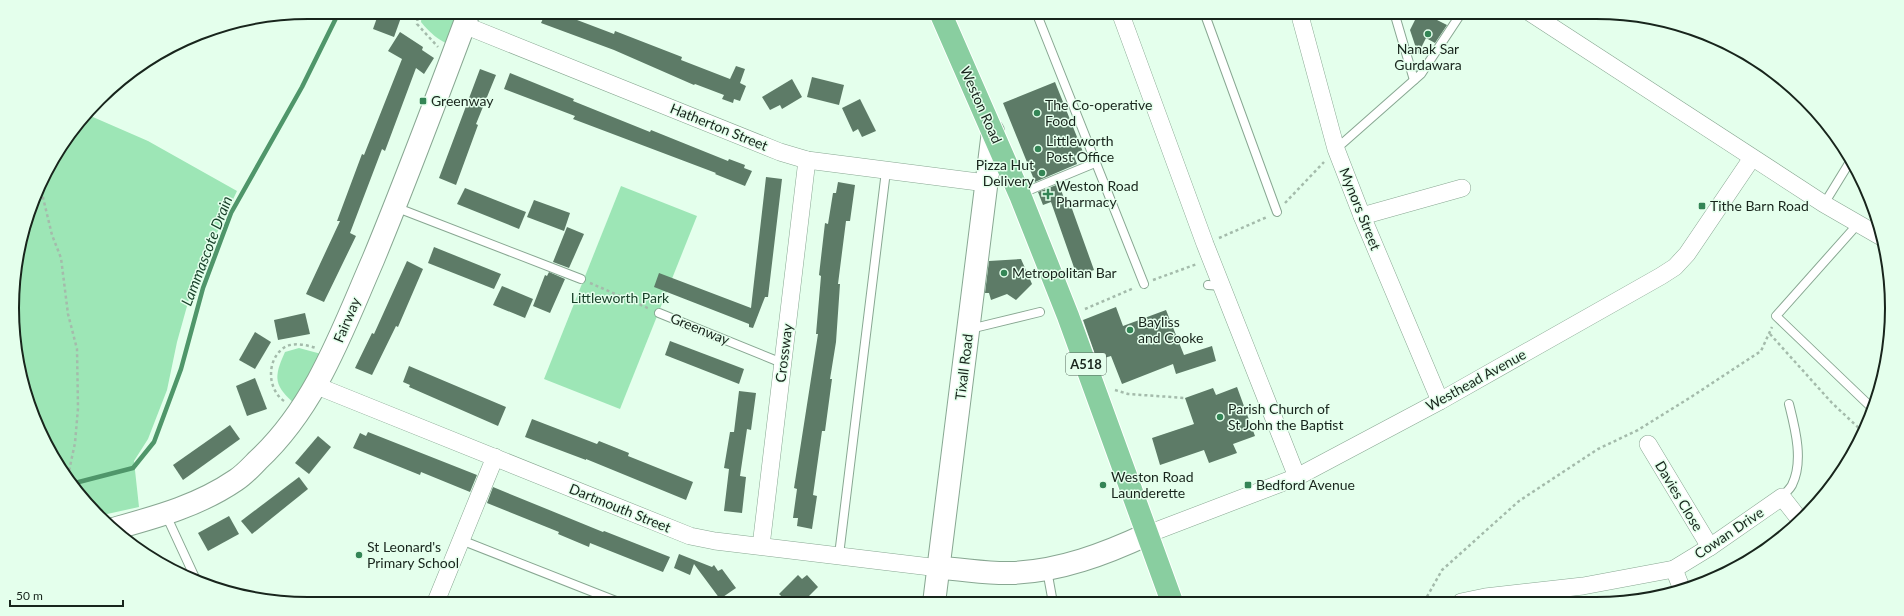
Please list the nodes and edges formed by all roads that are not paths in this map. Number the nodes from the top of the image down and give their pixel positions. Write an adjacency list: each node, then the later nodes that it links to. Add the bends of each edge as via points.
1 (467, 19): 14 (street, Hatherton Street, via 780,152); 22 (street, Fairway)
2 (943, 19): 11 (highway, Weston Road / A518)
3 (1039, 19): 15 (lane)
4 (1123, 19): 39 (street, via 1205,244 1215,285)
5 (1207, 19): 23 (lane)
6 (1301, 19): 12 (street, Mynors Street)
7 (1396, 19): 10 (lane)
8 (1457, 19): 10 (lane, via 1421,74)
9 (1540, 19): 13 (street)
10 (1414, 80): 12 (lane)
11 (993, 131): 18 (street, Tixall Road); 20 (highway, Weston Road / A518)
12 (1336, 149): 24 (street, Mynors Street)
13 (1752, 158): 21 (street); 34 (street, Westhead Avenue, via 1675,267)
14 (807, 160): 17 (street, Hatherton Street); 32 (street, Crossway)
15 (1095, 163): 20 (lane); 28 (lane)
16 (1847, 166): 21 (lane)
17 (886, 171): 18 (street, Hatherton Street); 48 (lane)
18 (986, 183): 31 (street, Tixall Road)
19 (1462, 188): 24 (street)
20 (1020, 194): 44 (highway, Weston Road / A518)
21 (1824, 204): 25 (street)
22 (395, 207): 27 (lane); 33 (street, Fairway)
23 (1276, 212)
24 (1362, 216): 34 (street, Mynors Street)
25 (1857, 224): 26 (street); 36 (lane, via 1776,316)
26 (1875, 234)
27 (581, 279)
28 (1144, 284)
29 (1040, 312): 31 (lane)
30 (659, 313): 32 (lane, Greenway)
31 (969, 329): 49 (street, Tixall Road)
32 (782, 363): 46 (street, Crossway)
33 (317, 386): 38 (street, Dartmouth Street); 41 (street, Fairway, via 275,444 237,480 199,501)
34 (1440, 401): 39 (street, Westhead Avenue)
35 (1789, 404): 40 (lane, via 1796,439 1796,475 1792,486)
36 (1869, 405)
37 (1648, 444): 47 (street, Davies Close)
38 (495, 457): 45 (street); 46 (street, Dartmouth Street, via 690,536)
39 (1297, 477): 44 (street, Westhead Avenue)
40 (1782, 497): 42 (street); 47 (street, Cowan Drive)
41 (166, 515): 43 (street, Fairway); 52 (lane)
42 (1796, 516)
43 (120, 527)
44 (1148, 534): 50 (street, via 1113,550); 59 (highway, Weston Road / A518)
45 (461, 540): 55 (street); 56 (lane)
46 (761, 546): 48 (street, Dartmouth Street)
47 (1710, 547): 51 (street, Cowan Drive)
48 (839, 555): 49 (street, Dartmouth Street)
49 (939, 568): 50 (street, via 1010,573); 57 (street, Tixall Road)
50 (1047, 569): 58 (lane)
51 (1674, 569): 53 (street); 54 (street, Cowan Drive)
52 (193, 573)
53 (1680, 585)
54 (1540, 596): 60 (street, Cowan Drive)
55 (438, 597)
56 (606, 597)
57 (935, 597)
58 (1052, 597)
59 (1170, 597)
60 (1485, 597)

